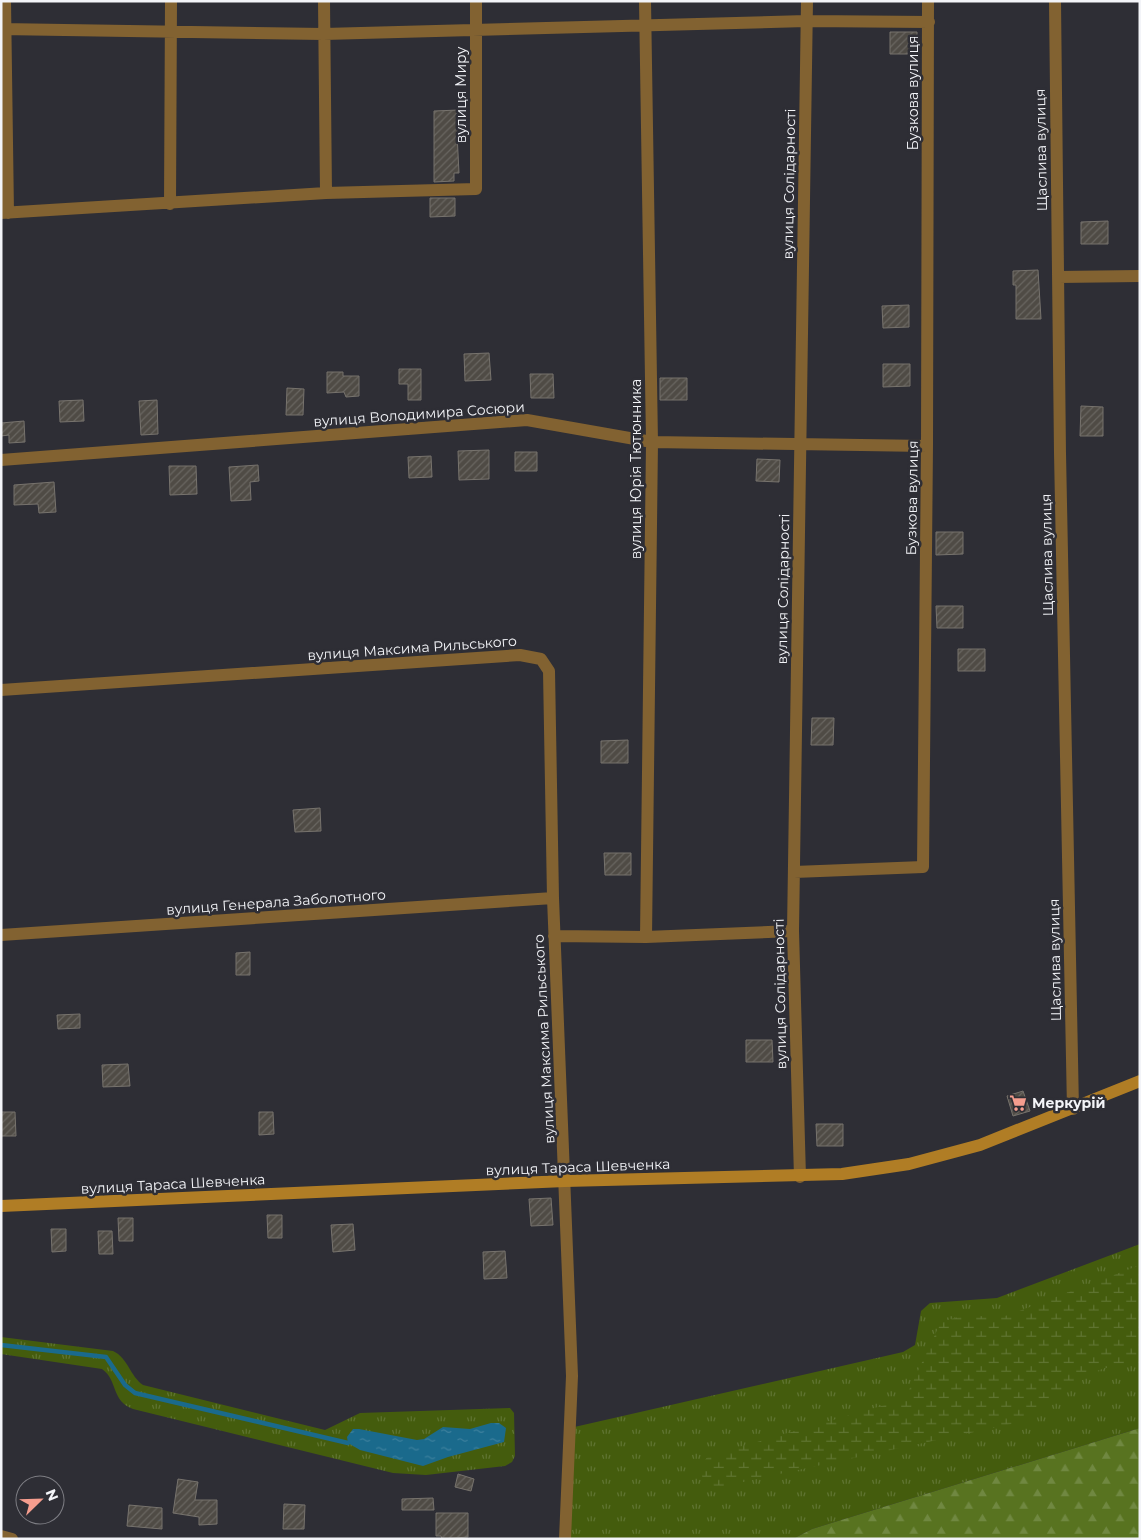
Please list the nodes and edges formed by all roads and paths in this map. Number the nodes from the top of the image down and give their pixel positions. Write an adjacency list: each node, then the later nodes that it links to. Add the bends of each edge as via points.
1 (5, 1): 12 (street)
2 (170, 1): 14 (street)
3 (324, 1): 15 (street)
4 (476, 1): 13 (street, вулиця Миру)
5 (645, 1): 11 (street, вулиця Юрія Тютюнника)
6 (807, 1): 9 (street, вулиця Солідарності)
7 (928, 1): 10 (street, Бузкова вулиця)
8 (1055, 1): 20 (street, Щаслива вулиця)
9 (806, 21): 10 (street); 11 (street); 22 (street, вулиця Солідарності)
10 (928, 22): 23 (street, Бузкова вулиця)
11 (646, 27): 13 (street); 21 (street, вулиця Юрія Тютюнника)
12 (3, 28): 14 (street); 18 (street)
13 (476, 29): 15 (street); 16 (street, вулиця Миру, via 476,189)
14 (170, 33): 15 (street); 17 (street)
15 (324, 34): 16 (street)
16 (326, 193): 17 (street)
17 (170, 204): 18 (street)
18 (4, 213)
19 (1140, 276): 20 (street)
20 (1058, 277): 33 (street, Щаслива вулиця)
21 (652, 442): 22 (street, вулиця Володимира Сосюри); 24 (street, вулиця Володимира Сосюри, via 527,420); 31 (street, вулиця Юрія Тютюнника)
22 (800, 445): 23 (street, вулиця Володимира Сосюри); 26 (street, вулиця Солідарності)
23 (927, 446): 26 (street, Бузкова вулиця, via 923,867)
24 (1, 460)
25 (1, 690): 27 (street, вулиця Максима Рильського, via 520,655 541,659 550,671)
26 (794, 872): 28 (street, вулиця Солідарності)
27 (553, 898): 29 (street, вулиця Генерала Заболотного); 30 (street, вулиця Максима Рильського)
28 (793, 931): 31 (street); 34 (street, вулиця Солідарності)
29 (1, 935)
30 (554, 936): 31 (street); 35 (street, вулиця Максима Рильського)
31 (646, 937)
32 (1140, 1082): 33 (street, вулиця Тараса Шевченка)
33 (1072, 1109): 34 (street, вулиця Тараса Шевченка, via 980,1145 938,1157 864,1172)
34 (800, 1177): 35 (street, вулиця Тараса Шевченка)
35 (565, 1180): 36 (street, вулиця Тараса Шевченка); 39 (street, вулиця Максима Рильського, via 572,1376)
36 (1, 1206)
37 (1, 1536): 38 (street)
38 (12, 1539)
39 (565, 1539)

